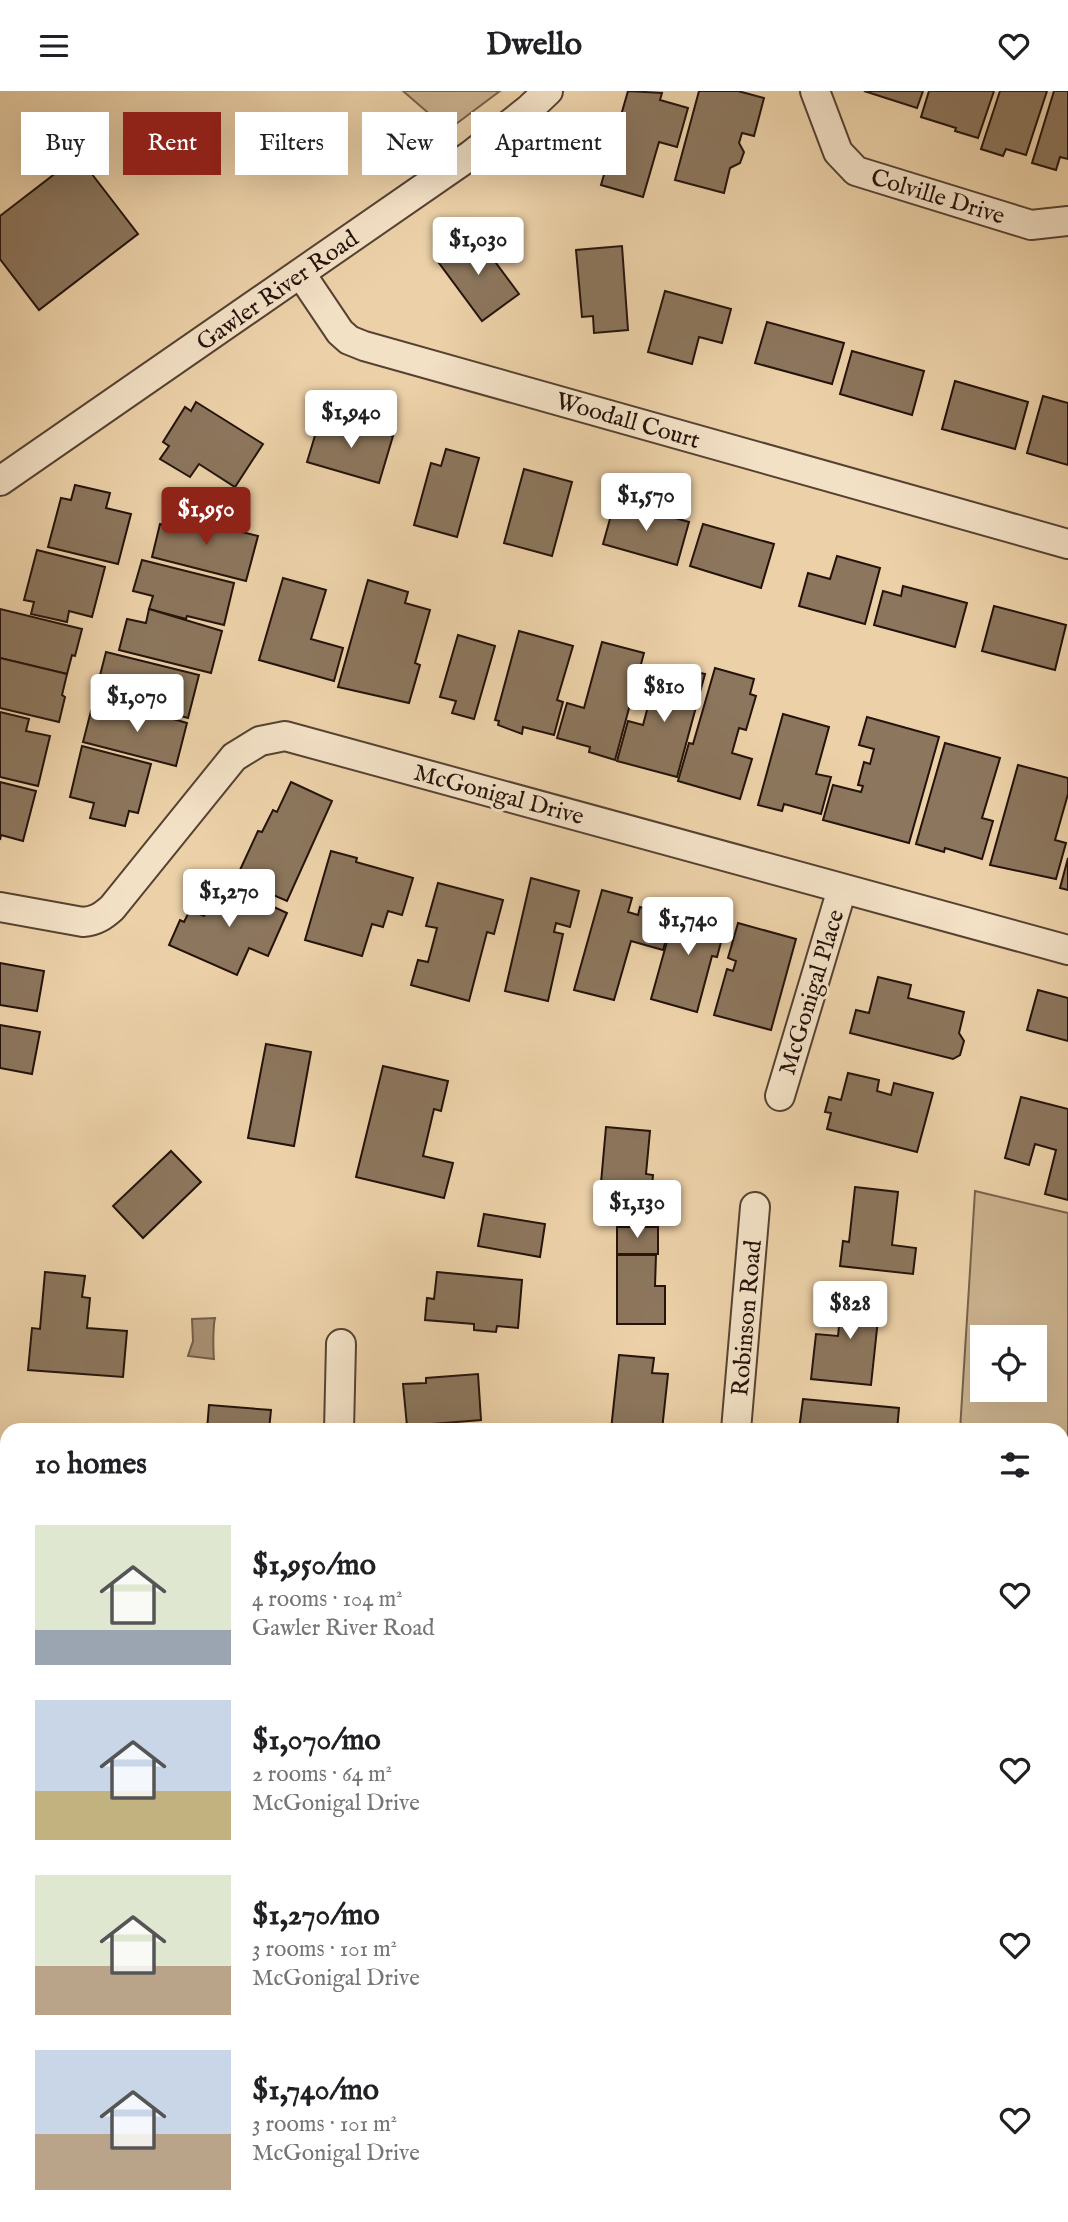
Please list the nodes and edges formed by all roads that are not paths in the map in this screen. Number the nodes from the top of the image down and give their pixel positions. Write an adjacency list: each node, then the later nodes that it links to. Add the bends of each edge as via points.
1 (548, 91): 4 (street, Gawler River Road, via 471,155)
2 (815, 91): 3 (street, Colville Drive, via 838,152 856,171 1031,225)
3 (1068, 221)
4 (301, 274): 5 (street, Gawler River Road); 6 (street, Woodall Court, via 349,340)
5 (0, 481)
6 (1068, 544)
7 (842, 889): 8 (street, McGonigal Drive, via 285,736 260,741 234,757 103,916 83,922); 9 (street, McGonigal Drive); 10 (street, McGonigal Place)
8 (0, 907)
9 (1068, 950)
10 (780, 1096)
11 (755, 1207): 14 (street, Robinson Road)
12 (341, 1344): 13 (street)
13 (339, 1423)
14 (737, 1423)

